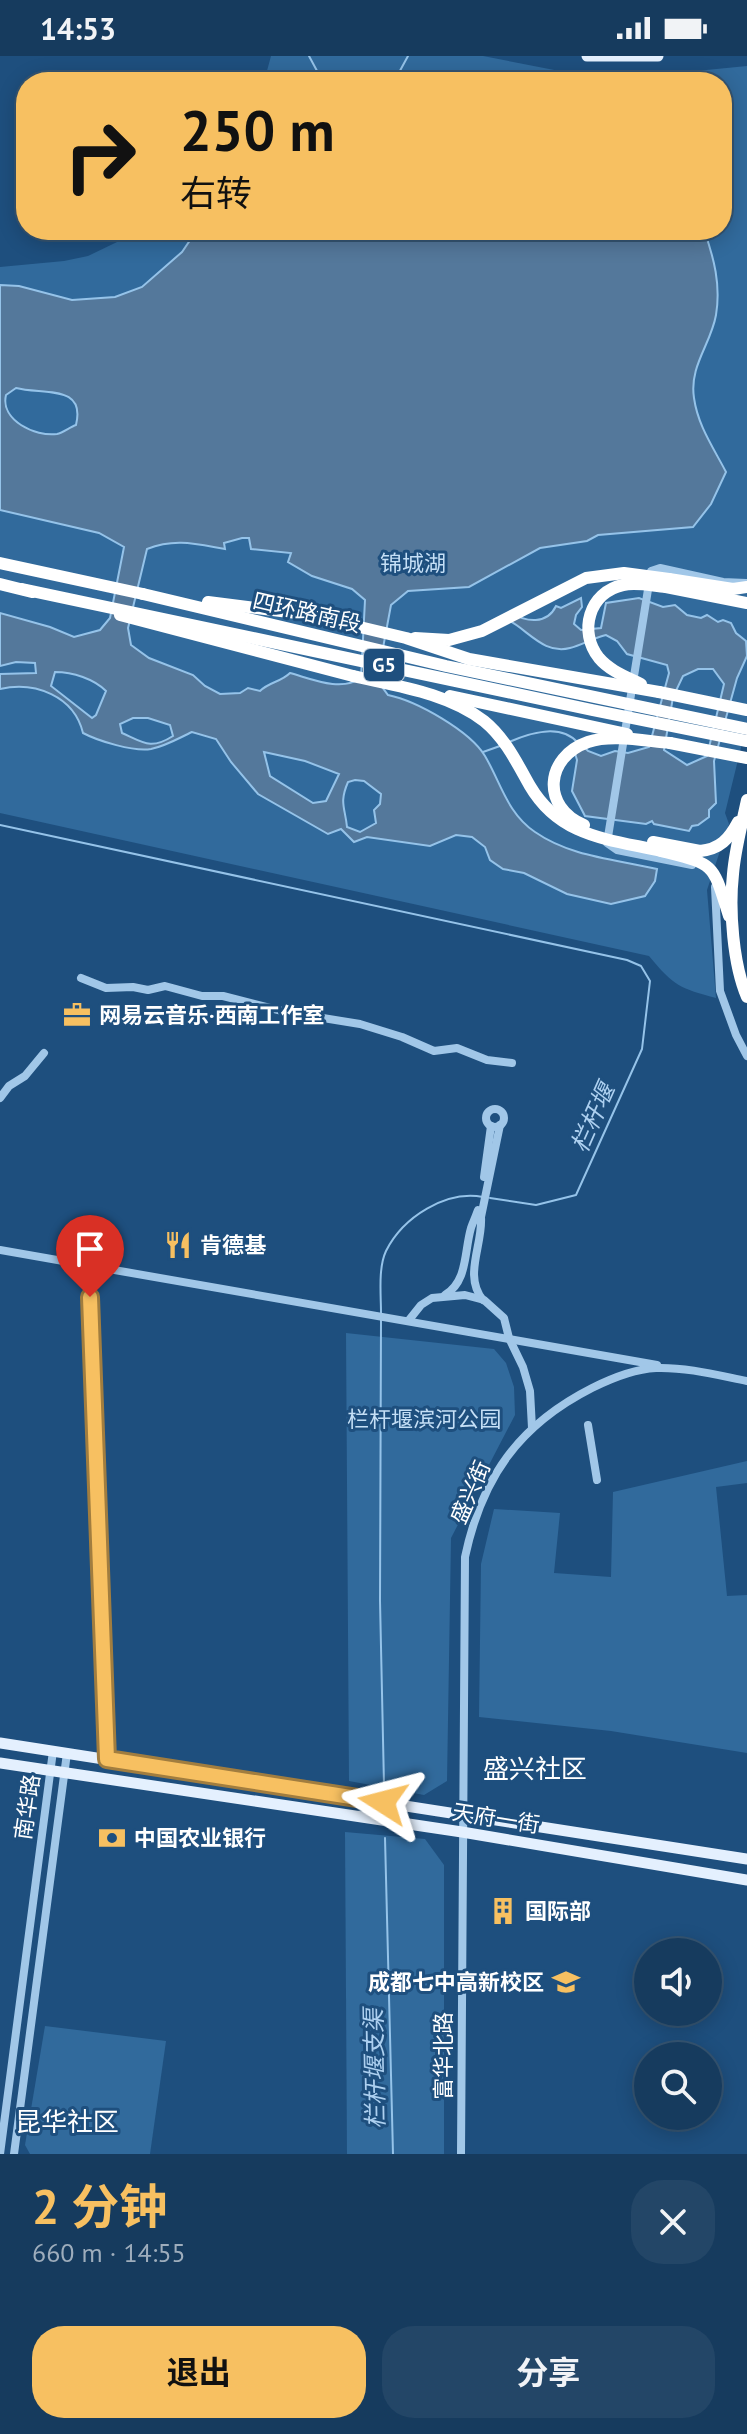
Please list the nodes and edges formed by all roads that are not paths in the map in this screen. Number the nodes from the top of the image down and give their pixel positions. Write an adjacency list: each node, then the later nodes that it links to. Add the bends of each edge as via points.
1 (587, 56): 2 (main road)
2 (658, 56)
3 (0, 563): 8 (highway, 四环路南段 / G5)
4 (667, 583): 6 (highway, via 733,589); 9 (highway); 10 (highway, bridge, via 624,573 586,578 482,631 449,640); 12 (highway, bridge, via 606,591 589,613 591,644 599,658 616,673)
5 (0, 584): 7 (highway, 四环路南段 / G5)
6 (747, 585): 23 (street, via 651,571 607,843 691,864 714,883 720,991)
7 (22, 589): 11 (highway, bridge); 15 (highway, 四环路南段 / G5, bridge)
8 (143, 594): 10 (highway, bridge, via 305,614); 14 (highway, 四环路南段 / G5, bridge, via 446,666)
9 (747, 603)
10 (406, 638): 12 (highway, bridge, via 469,659)
11 (400, 686): 16 (highway, bridge); 19 (highway, bridge, via 450,702 485,722 540,801 562,823 586,834 704,863 715,872)
12 (659, 692): 13 (highway)
13 (747, 710)
14 (747, 729)
15 (747, 741)
16 (670, 743): 17 (highway); 18 (highway, bridge, via 589,742 562,760 553,777 561,808 594,829 700,851 713,850 730,837)
17 (747, 758)
18 (746, 804): 19 (highway, via 733,874)
19 (734, 931): 21 (highway, via 739,978)
20 (81, 978): 24 (street, via 106,988 165,986 223,996 360,1024 434,1051 457,1048)
21 (747, 997)
22 (44, 1053): 25 (street)
23 (747, 1056)
24 (512, 1063)
25 (0, 1098)
26 (495, 1126): 27 (street)
27 (480, 1211): 30 (street, via 471,1226 462,1276); 31 (street, via 473,1273 476,1291)
28 (0, 1250): 29 (street)
29 (89, 1266): 32 (street); 42 (street)
30 (445, 1295): 31 (street); 32 (street, via 421,1305)
31 (484, 1300): 33 (street, via 504,1318)
32 (409, 1320): 33 (street)
33 (509, 1338): 34 (street); 37 (street, via 527,1379)
34 (674, 1368): 35 (street, 盛兴街); 37 (street, 盛兴街, via 640,1370 603,1383)
35 (747, 1381)
36 (588, 1425): 38 (street)
37 (532, 1428): 46 (street, 盛兴街, via 507,1455 485,1496 465,1557)
38 (597, 1480)
39 (0, 1743): 40 (main road, 天府一街)
40 (53, 1751): 41 (main road, 天府一街); 44 (street, 南华路)
41 (67, 1753): 42 (main road, 天府一街); 45 (street)
42 (107, 1759): 46 (main road, 天府一街)
43 (0, 1763): 44 (main road, 天府一街)
44 (50, 1771): 45 (main road, 天府一街); 50 (street, 南华路)
45 (64, 1773): 47 (main road, 天府一街); 51 (street)
46 (463, 1814): 47 (street, 富华北路); 48 (main road, 天府一街)
47 (462, 1832): 49 (main road, 天府一街); 52 (street, 富华北路)
48 (747, 1859)
49 (747, 1880)
50 (0, 2154)
51 (14, 2154)
52 (461, 2154)

